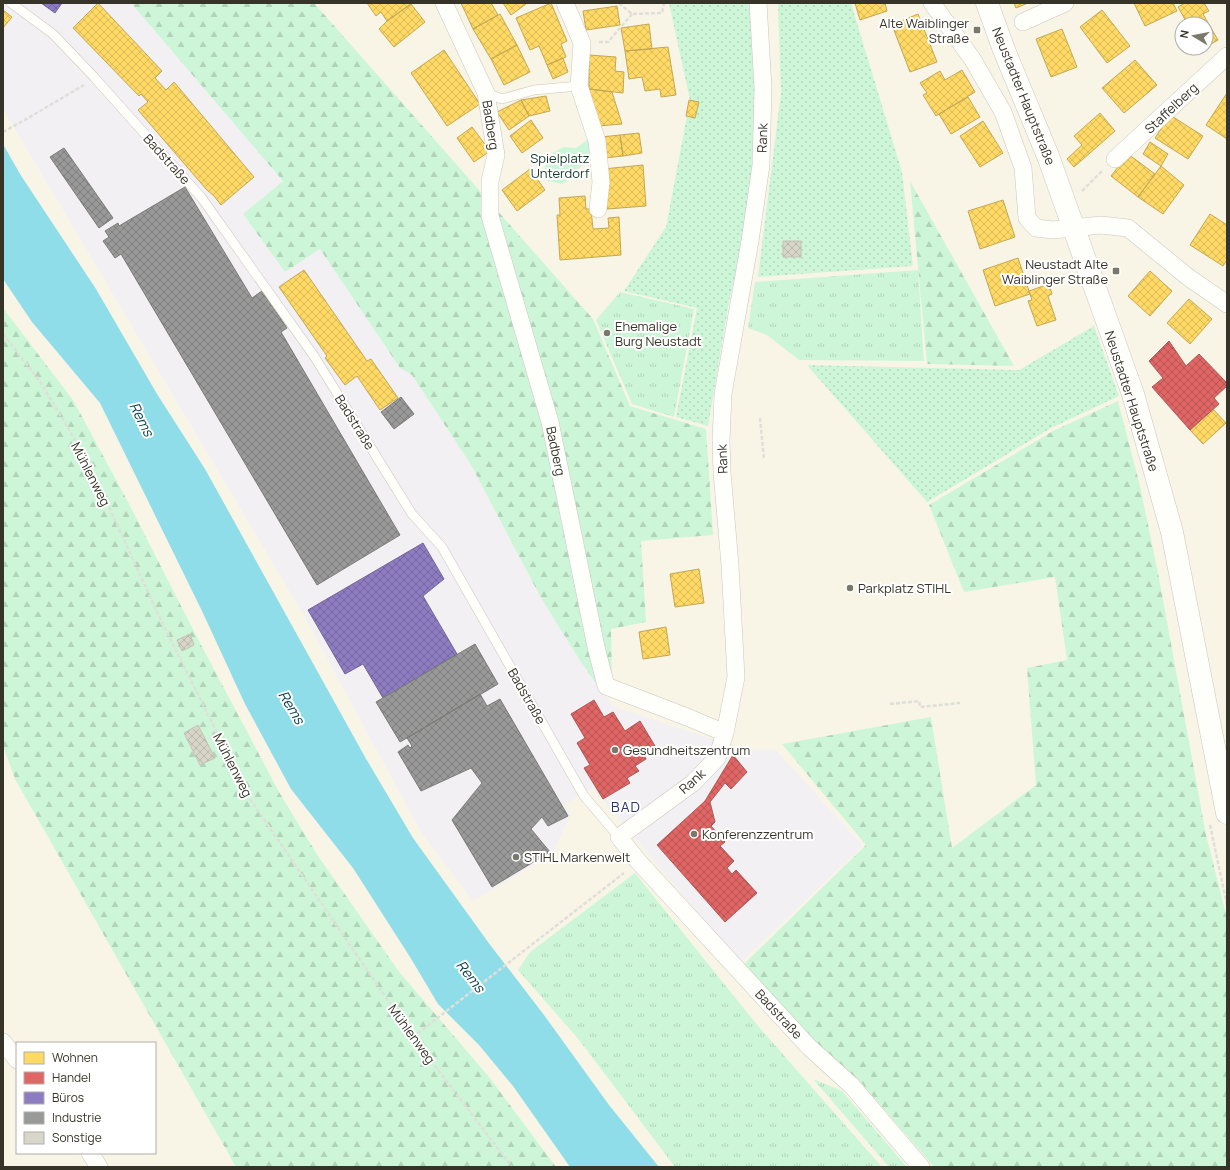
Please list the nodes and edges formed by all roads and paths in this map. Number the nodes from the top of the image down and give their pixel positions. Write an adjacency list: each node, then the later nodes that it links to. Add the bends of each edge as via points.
1 (11, 3): 14 (lane, Badstraße, via 53,34)
2 (444, 3): 16 (street)
3 (565, 3): 12 (street)
4 (620, 3): 10 (path)
5 (664, 3): 10 (path, via 662,13)
6 (758, 3): 29 (street, Rank, via 763,88 761,165 723,394 722,472 736,677)
7 (932, 3): 22 (street, via 973,60 1003,112 1022,168 1027,218 1036,228)
8 (987, 3): 22 (street, Neustadter Hauptstraße)
9 (1065, 3): 11 (street)
10 (632, 14): 12 (path, via 608,42)
11 (1023, 22)
12 (582, 43): 15 (street)
13 (1227, 56): 18 (street, Staffelberg)
14 (94, 77): 17 (path); 31 (lane, Badstraße, via 201,197 314,356 412,514 442,547 584,796)
15 (579, 86): 16 (lane, via 534,90 502,99); 21 (street, via 597,141 601,182)
16 (486, 92): 29 (street, Badberg, via 496,155 490,181 490,216 550,422 606,686)
17 (3, 132)
18 (1115, 160)
19 (1094, 178): 20 (path)
20 (1083, 190)
21 (598, 209)
22 (1075, 228): 23 (street, via 1101,225 1128,228 1188,277); 30 (street, Neustadter Hauptstraße, via 1132,394 1172,532)
23 (1227, 304)
24 (3, 334): 33 (path, Mühlenweg, via 39,380 88,461 158,614 250,800)
25 (760, 418): 26 (path)
26 (764, 459)
27 (960, 703): 28 (path, via 920,707 919,701)
28 (890, 704)
29 (725, 733): 31 (street, Rank, via 717,758 693,784)
30 (1227, 813)
31 (618, 837): 32 (street)
32 (638, 861): 33 (path); 39 (street, Badstraße, via 810,1047 852,1086)
33 (413, 1037): 38 (path, Mühlenweg)
34 (3, 1042): 35 (street)
35 (16, 1059)
36 (91, 1154): 37 (street)
37 (99, 1167)
38 (512, 1167)
39 (921, 1167)

